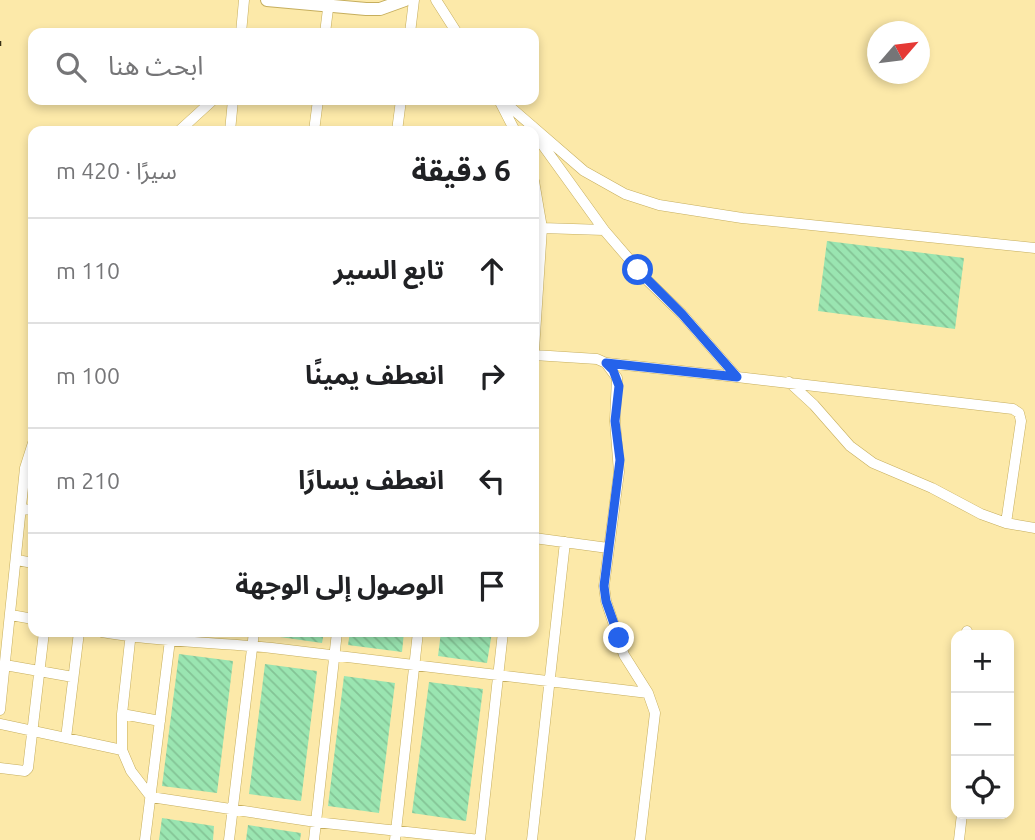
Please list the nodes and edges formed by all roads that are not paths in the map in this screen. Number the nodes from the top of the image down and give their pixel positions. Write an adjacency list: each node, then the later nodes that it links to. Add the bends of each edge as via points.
1 (244, 0): 7 (street)
2 (267, 0): 6 (main road)
3 (405, 0): 6 (main road, via 380,9)
4 (414, 0): 9 (street)
5 (436, 0): 10 (street)
6 (329, 3): 8 (street)
7 (241, 28)
8 (326, 28)
9 (411, 28)
10 (454, 28)
11 (208, 105): 17 (street)
12 (233, 105): 18 (street)
13 (317, 105): 19 (street)
14 (400, 105): 20 (street)
15 (502, 105): 21 (street)
16 (505, 105): 22 (street)
17 (184, 126)
18 (230, 126)
19 (315, 126)
20 (398, 126)
21 (512, 126)
22 (528, 126)
23 (539, 135): 28 (street, via 598,180 659,205)
24 (539, 140): 27 (street)
25 (539, 210): 26 (street)
26 (542, 228): 27 (street); 29 (street)
27 (604, 230): 32 (street)
28 (1035, 248)
29 (539, 274)
30 (539, 355): 31 (street)
31 (606, 363): 32 (street); 41 (street, via 619,386 615,421 620,460)
32 (737, 377): 33 (street)
33 (788, 381): 37 (street, via 865,458); 37 (street, via 1013,409 1021,421)
34 (28, 460): 35 (street)
35 (22, 509): 36 (street); 42 (street)
36 (28, 510)
37 (1006, 523): 38 (street)
38 (1035, 528)
39 (539, 539): 40 (street)
40 (565, 542): 41 (street); 62 (street)
41 (608, 548): 63 (street, via 603,577 606,601 624,654)
42 (17, 560): 43 (street); 44 (street)
43 (28, 562)
44 (11, 615): 45 (street); 58 (street)
45 (28, 618)
46 (43, 637): 59 (street)
47 (78, 637): 61 (street)
48 (130, 637): 65 (street)
49 (170, 637): 66 (street)
50 (178, 637): 55 (street)
51 (253, 637): 55 (street)
52 (336, 637): 56 (street)
53 (417, 637): 57 (street)
54 (502, 637): 60 (street)
55 (252, 646): 56 (street); 73 (street)
56 (334, 655): 57 (street); 75 (street)
57 (413, 664): 60 (street); 76 (street)
58 (5, 665): 59 (street); 64 (street)
59 (39, 671): 61 (street); 68 (street)
60 (498, 674): 62 (street); 80 (street)
61 (73, 677): 69 (street)
62 (551, 682): 63 (street); 81 (street)
63 (648, 693): 82 (street, via 655,719)
64 (0, 710)
65 (122, 714): 66 (street); 70 (street)
66 (160, 721): 72 (street)
67 (0, 724): 68 (street)
68 (33, 732): 69 (street); 71 (street, via 28,768)
69 (66, 738): 70 (street)
70 (122, 750): 72 (street)
71 (0, 768)
72 (151, 797): 73 (street); 77 (street)
73 (232, 809): 75 (street); 78 (street)
74 (961, 819): 83 (street)
75 (316, 822): 76 (street); 79 (street)
76 (396, 835): 80 (street)
77 (145, 840)
78 (229, 840)
79 (314, 840)
80 (480, 840)
81 (532, 840)
82 (640, 840)
83 (959, 840)

